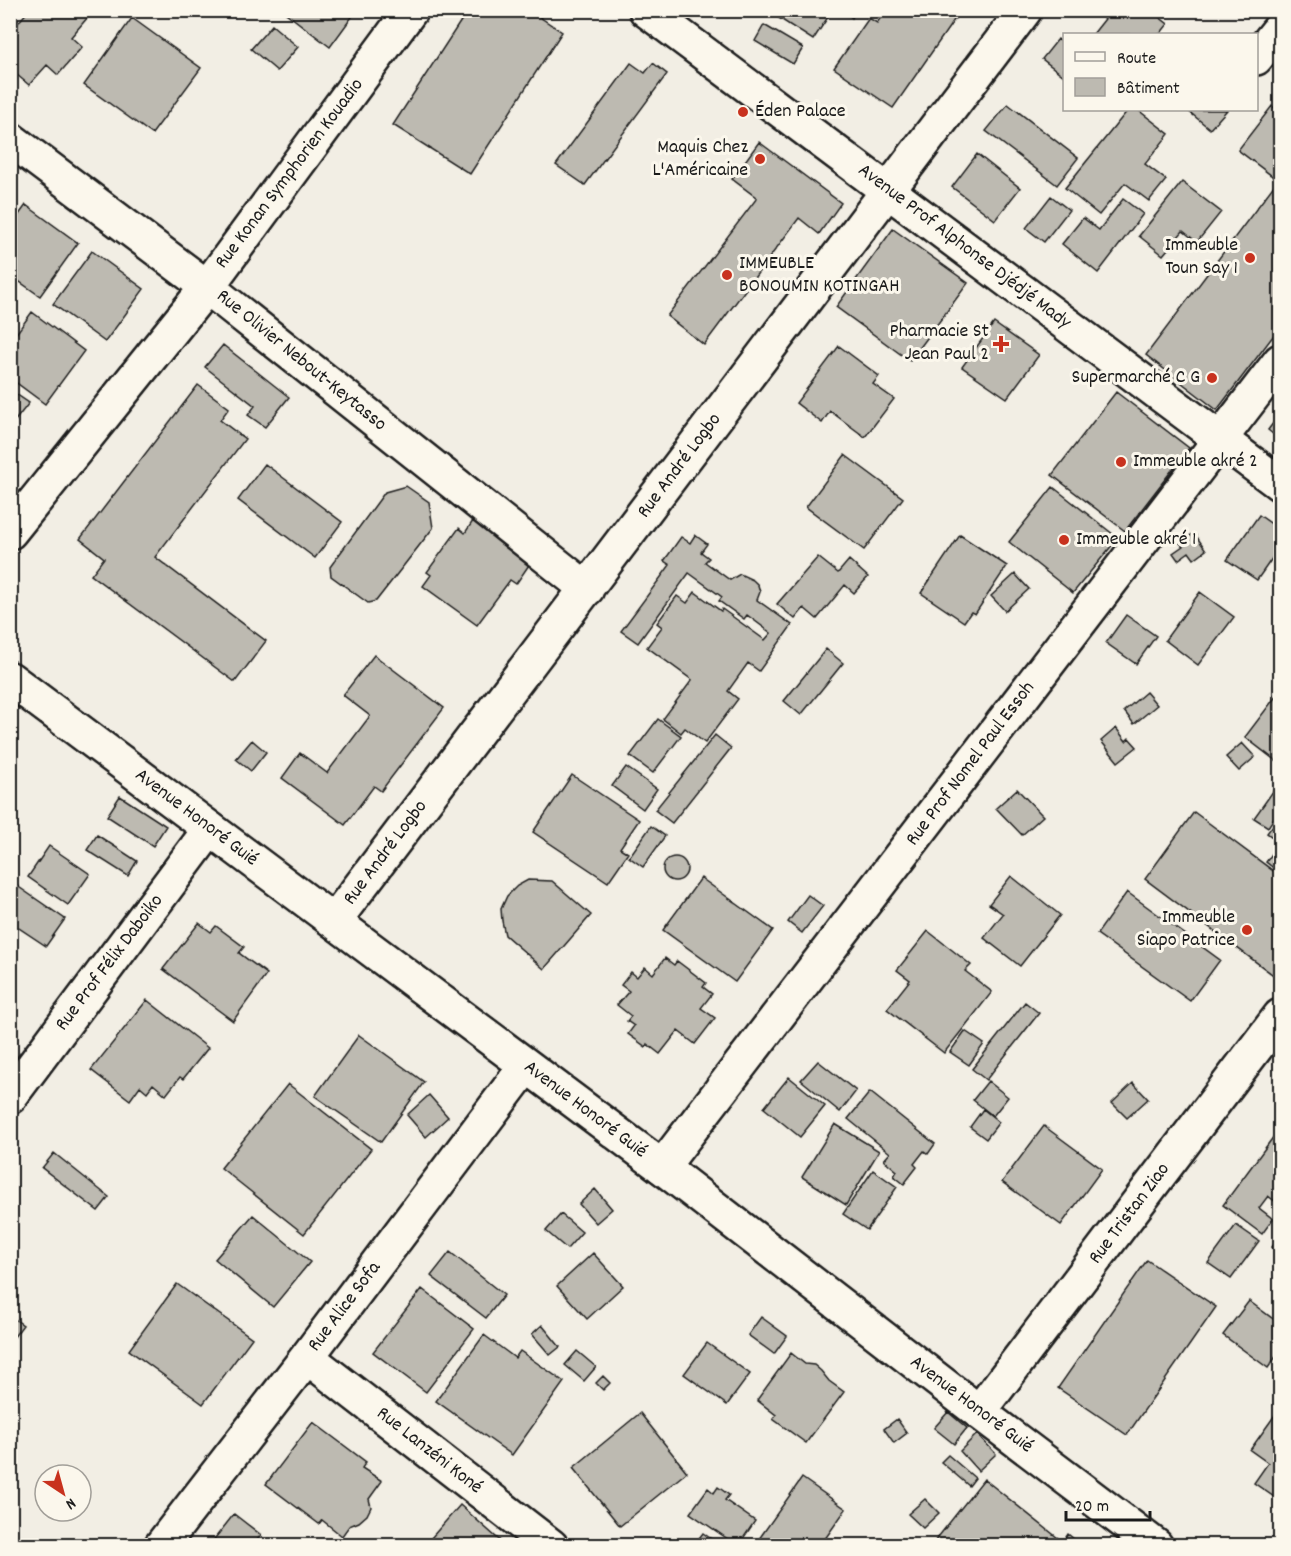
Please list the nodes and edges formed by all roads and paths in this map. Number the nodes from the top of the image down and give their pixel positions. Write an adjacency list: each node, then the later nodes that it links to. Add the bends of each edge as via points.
1 (411, 10): 8 (street, Rue Konan Symphorien Kouadio)
2 (646, 10): 7 (street, Avenue Prof Alphonse Djédjé Mady)
3 (1025, 10): 7 (street, Rue André Logbo)
4 (1281, 28): 5 (street)
5 (1258, 57)
6 (10, 139): 8 (street, Rue Olivier Nebout-Keytasso)
7 (888, 191): 10 (street, Avenue Prof Alphonse Djédjé Mady); 13 (street, Rue André Logbo)
8 (207, 286): 12 (street, Rue Konan Symphorien Kouadio); 13 (street, Rue Olivier Nebout-Keytasso)
9 (1281, 361): 10 (street, Rue Prof Nomel Paul Essoh)
10 (1221, 439): 11 (street, Avenue Prof Alphonse Djédjé Mady); 20 (street, Rue Prof Nomel Paul Essoh)
11 (1281, 484)
12 (10, 532)
13 (587, 589): 16 (street, Rue André Logbo)
14 (10, 679): 15 (street, Avenue Honoré Guié)
15 (210, 829): 16 (street, Avenue Honoré Guié); 19 (street, Rue Prof Félix Daboiko)
16 (334, 921): 18 (street, Avenue Honoré Guié)
17 (1274, 1037): 22 (street, Rue Tristan Ziao)
18 (526, 1066): 20 (street, Avenue Honoré Guié); 21 (street, Rue Alice Sofa)
19 (10, 1098)
20 (662, 1167): 22 (street, Avenue Honoré Guié)
21 (307, 1357): 23 (street, Rue Alice Sofa); 24 (street, Rue Lanzéni Koné)
22 (979, 1412): 25 (street, Avenue Honoré Guié)
23 (160, 1545)
24 (551, 1545)
25 (1156, 1545)

